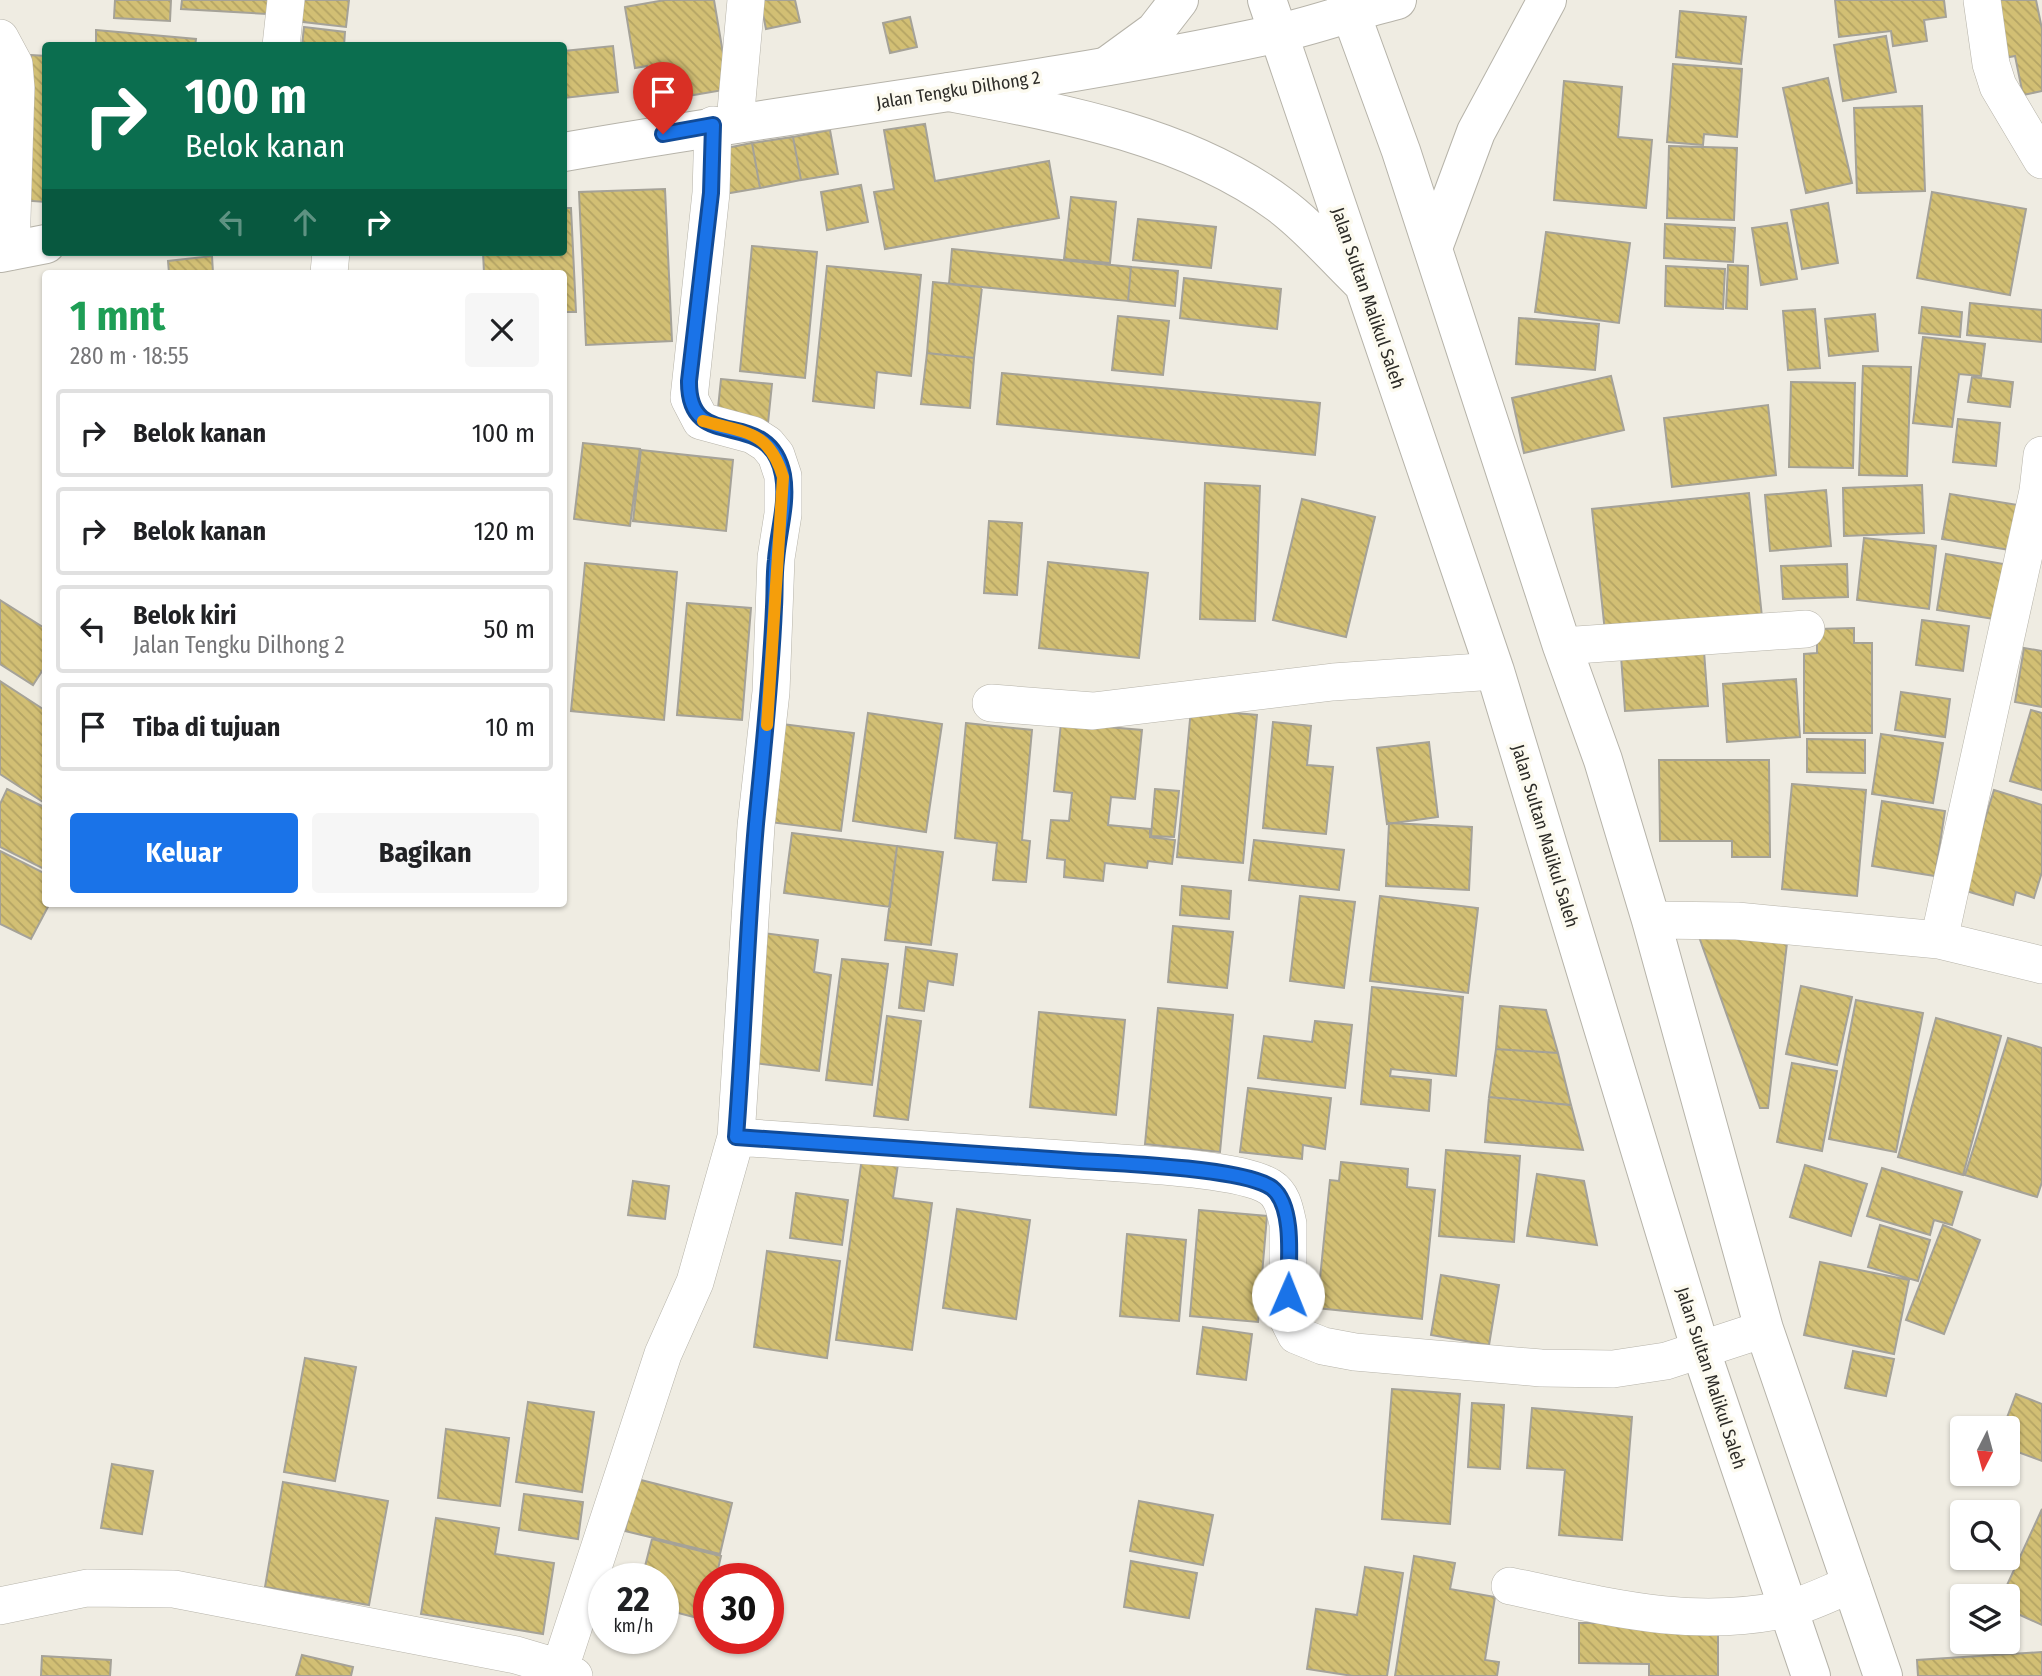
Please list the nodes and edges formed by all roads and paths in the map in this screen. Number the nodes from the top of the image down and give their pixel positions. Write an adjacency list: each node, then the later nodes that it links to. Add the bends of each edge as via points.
1 (286, 0): 10 (street)
2 (746, 0): 13 (street)
3 (1179, 0): 11 (main road, via 1154,32)
4 (1397, 0): 7 (main road, Jalan Tengku Dilhong 2)
5 (1547, 0): 16 (main road, via 1476,132)
6 (1982, 0): 15 (street, via 1990,64 1998,86)
7 (1348, 6): 8 (main road, Jalan Tengku Dilhong 2); 16 (main road)
8 (1272, 17): 11 (main road, Jalan Tengku Dilhong 2); 18 (main road, Jalan Sultan Malikul Saleh)
9 (0, 38): 17 (street, via 14,64)
10 (281, 42)
11 (1107, 66): 12 (main road, Jalan Tengku Dilhong 2)
12 (949, 92): 13 (main road, Jalan Tengku Dilhong 2); 18 (main road, via 1143,138 1216,165 1280,205)
13 (724, 124): 14 (main road, Jalan Tengku Dilhong 2); 27 (street, via 711,193 689,397 701,421 753,435 767,444 783,477)
14 (567, 151)
15 (2042, 160)
16 (1433, 248): 21 (main road)
17 (19, 249)
18 (1364, 285): 22 (main road, Jalan Sultan Malikul Saleh)
19 (2042, 454): 25 (street, via 2038,491)
20 (1805, 629): 21 (street)
21 (1562, 646): 24 (main road)
22 (1495, 671): 23 (street, via 1333,682 1127,708); 29 (main road, Jalan Sultan Malikul Saleh)
23 (991, 703)
24 (1651, 920): 25 (street, via 1737,921); 28 (main road)
25 (1939, 940): 26 (street)
26 (2042, 965)
27 (736, 1137): 29 (street, via 1175,1167 1255,1180 1280,1196 1288,1224 1287,1319 1291,1329 1323,1346 1528,1367 1613,1369); 34 (street, via 695,1282 663,1354)
28 (1765, 1329): 29 (street); 30 (main road)
29 (1701, 1351): 33 (main road, Jalan Sultan Malikul Saleh)
30 (1852, 1584): 33 (street); 36 (main road)
31 (1510, 1587): 33 (street, via 1678,1618)
32 (0, 1606): 34 (street, via 87,1588 174,1589 516,1655)
33 (1789, 1609): 35 (main road, Jalan Sultan Malikul Saleh)
34 (567, 1672)
35 (1811, 1676)
36 (1883, 1676)

